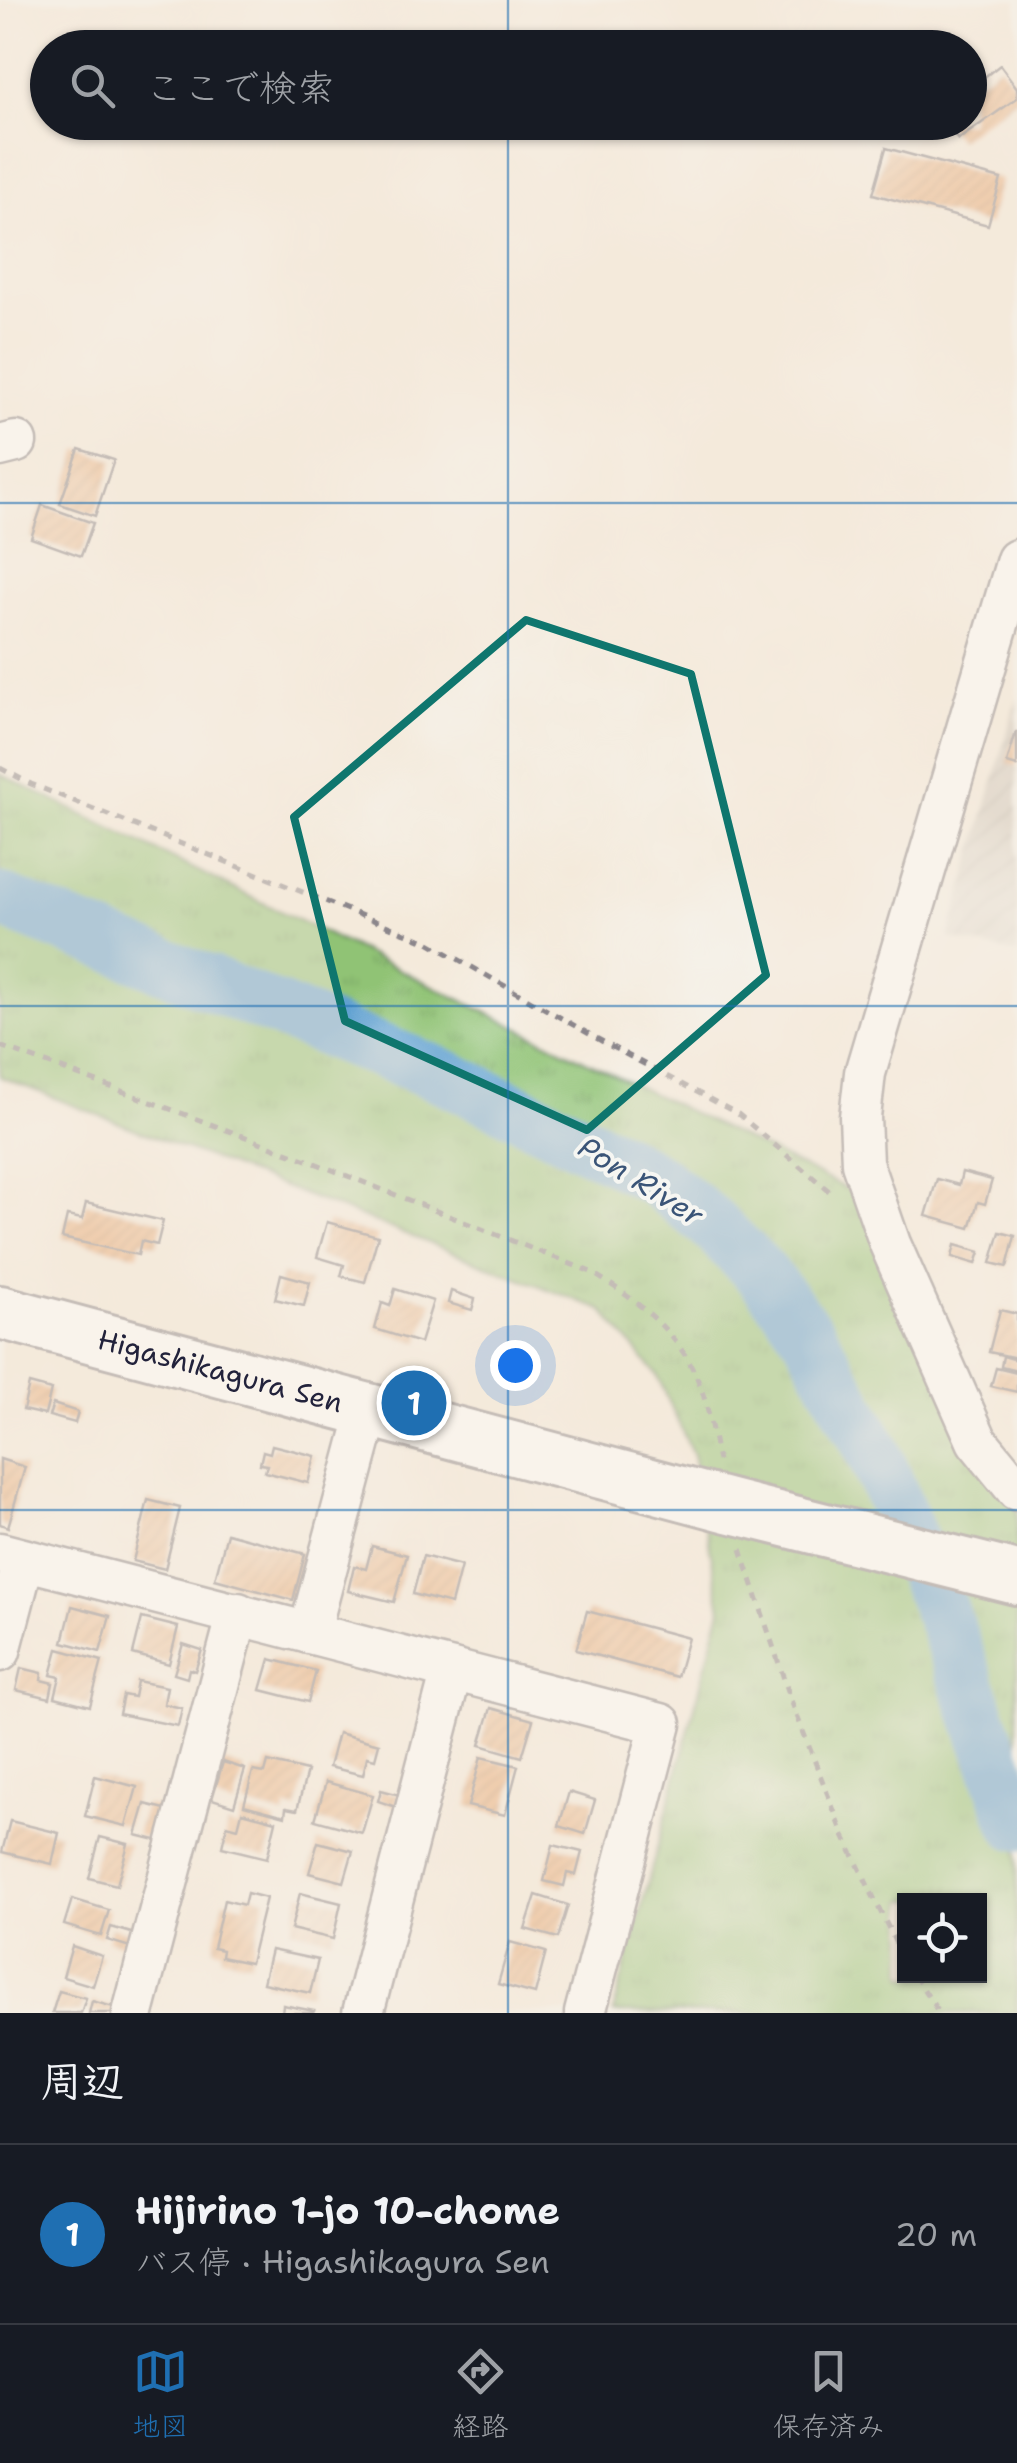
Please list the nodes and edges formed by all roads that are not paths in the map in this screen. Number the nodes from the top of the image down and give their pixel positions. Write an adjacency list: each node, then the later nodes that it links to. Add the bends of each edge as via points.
1 (1017, 560): 4 (street, via 865,1072 860,1116 862,1163 879,1213 977,1441)
2 (0, 1312): 3 (main road, Higashikagura Sen)
3 (369, 1409): 6 (main road, Higashikagura Sen); 8 (street)
4 (1017, 1490)
5 (12, 1556): 7 (street); 9 (street)
6 (1017, 1578)
7 (238, 1614): 8 (street); 11 (street)
8 (309, 1632): 10 (street)
9 (0, 1651)
10 (452, 1670): 12 (street); 13 (street, via 661,1724)
11 (133, 2013)
12 (363, 2013)
13 (585, 2013)

